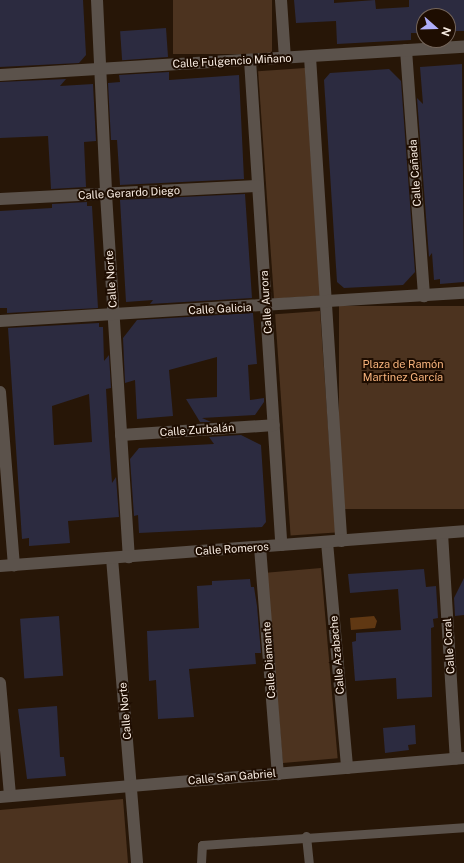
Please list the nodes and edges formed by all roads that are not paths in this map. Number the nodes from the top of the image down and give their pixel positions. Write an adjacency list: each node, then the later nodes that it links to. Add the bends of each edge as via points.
1 (97, 0): 8 (street, Calle Norte)
2 (281, 0): 6 (street)
3 (464, 47): 4 (street, Calle Fulgencio Miñano)
4 (406, 50): 5 (street, Calle Fulgencio Miñano); 14 (street, Calle Cañada)
5 (310, 57): 6 (street, Calle Fulgencio Miñano); 15 (street)
6 (285, 58): 7 (street, Calle Fulgencio Miñano)
7 (250, 60): 8 (street, Calle Fulgencio Miñano); 10 (street, Calle Aurora)
8 (101, 70): 9 (street, Calle Fulgencio Miñano); 11 (street, Calle Norte)
9 (0, 75)
10 (258, 186): 11 (street, Calle Gerardo Diego); 16 (street, Calle Aurora)
11 (106, 194): 12 (street, Calle Gerardo Diego); 17 (street, Calle Norte)
12 (0, 199)
13 (464, 294): 14 (street, Calle Galicia)
14 (424, 296): 15 (street, Calle Galicia)
15 (327, 301): 16 (street, Calle Galicia); 24 (street)
16 (266, 306): 17 (street, Calle Galicia); 20 (street, Calle Aurora)
17 (114, 315): 18 (street, Calle Galicia); 21 (street, Calle Norte)
18 (0, 321)
19 (0, 392): 30 (street)
20 (274, 424): 21 (street, Calle Zurbalán); 26 (street, Calle Aurora)
21 (121, 435): 28 (street, Calle Norte)
22 (464, 532): 23 (street, Calle Romeros)
23 (442, 533): 24 (street, Calle Romeros); 33 (street, Calle Coral)
24 (341, 541): 25 (street, Calle Romeros)
25 (327, 542): 26 (street, Calle Romeros); 34 (street, Calle Azabache)
26 (281, 545): 27 (street, Calle Romeros)
27 (260, 547): 28 (street, Calle Romeros); 35 (street, Calle Diamante)
28 (129, 557): 29 (street, Calle Romeros)
29 (112, 558): 30 (street, Calle Romeros); 36 (street, Calle Norte)
30 (14, 565): 31 (street, Calle Romeros)
31 (0, 566)
32 (0, 683): 37 (street)
33 (460, 758): 34 (street, Calle San Gabriel)
34 (347, 768): 35 (street, Calle San Gabriel)
35 (278, 774): 36 (street, Calle San Gabriel)
36 (131, 786): 37 (street, Calle San Gabriel); 40 (street, Calle Norte)
37 (5, 796)
38 (464, 827): 39 (lane)
39 (306, 836): 41 (lane, via 202,845); 42 (lane)
40 (137, 863)
41 (201, 863)
42 (309, 863)

